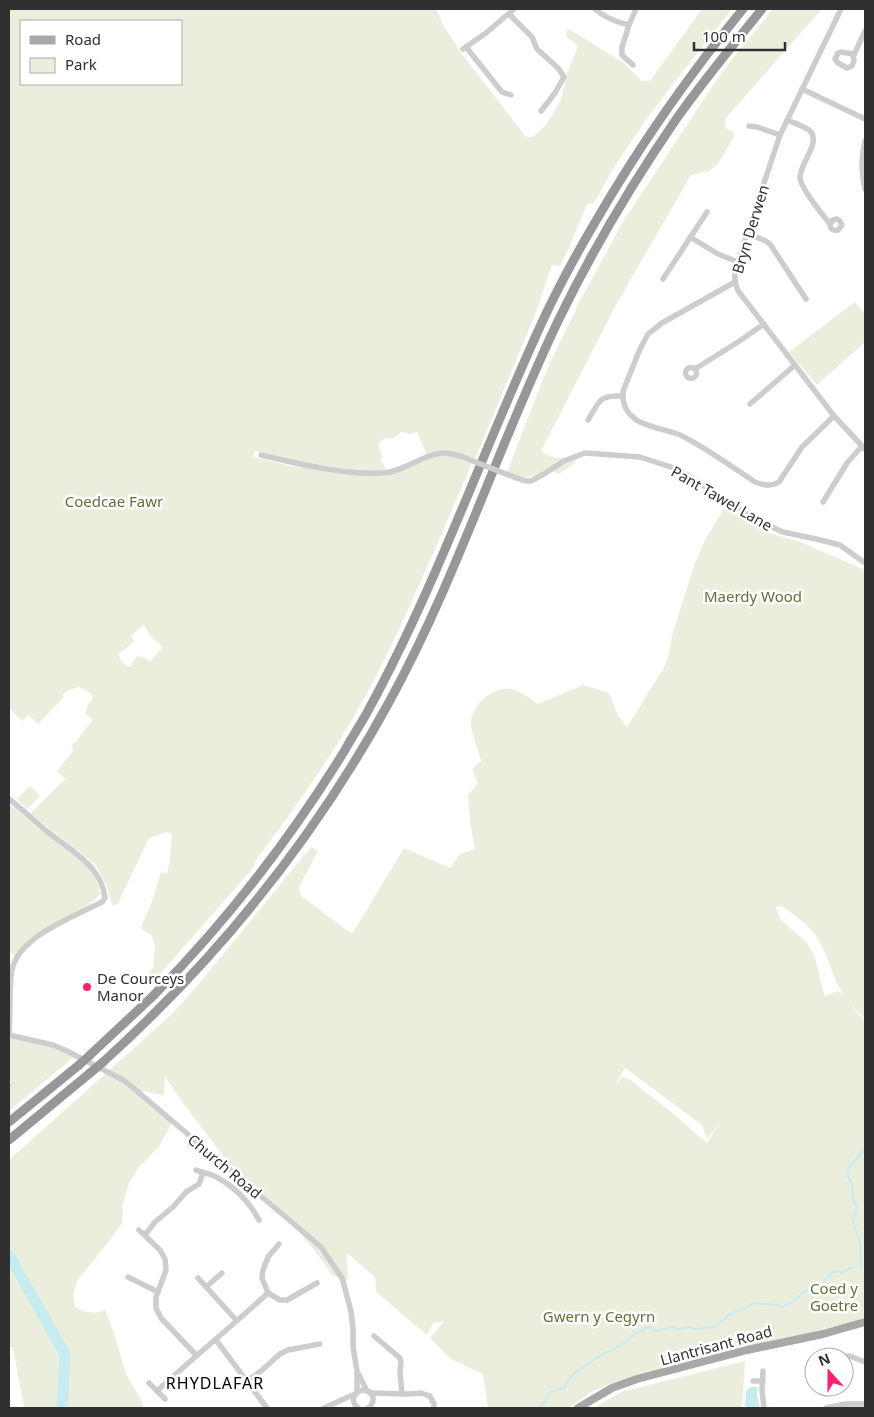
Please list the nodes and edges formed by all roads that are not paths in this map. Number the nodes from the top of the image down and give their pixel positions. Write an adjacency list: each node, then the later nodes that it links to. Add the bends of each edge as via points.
1 (514, 9): 7 (street)
2 (595, 9): 8 (street, via 602,16)
3 (636, 9): 8 (street)
4 (743, 9): 42 (highway, bridge, via 662,117 567,273 514,385 404,643 327,779 286,838 215,928 153,995 79,1065)
5 (762, 9): 43 (highway, bridge, via 678,117 598,245 559,319 414,654 343,780 281,869 204,962 103,1062)
6 (841, 9): 12 (street, Bryn Derwen)
7 (509, 14): 13 (street, via 464,48 502,92); 14 (street, via 564,77)
8 (630, 25): 11 (street, via 622,55)
9 (865, 32): 10 (street)
10 (854, 54)
11 (633, 65)
12 (802, 89): 15 (street); 16 (street, Bryn Derwen)
13 (511, 95)
14 (541, 111)
15 (865, 119)
16 (787, 120): 18 (street, Bryn Derwen); 22 (street, via 808,130 813,137 800,179)
17 (749, 126): 18 (street, via 758,124)
18 (780, 135): 23 (street, Bryn Derwen)
19 (865, 142): 20 (street, via 861,162)
20 (865, 189)
21 (707, 212): 24 (street)
22 (830, 224)
23 (747, 234): 25 (street, Bryn Derwen); 28 (street, via 770,244)
24 (690, 237): 25 (street); 26 (street)
25 (738, 262): 27 (street, Bryn Derwen)
26 (663, 279)
27 (735, 282): 29 (street, Bryn Derwen); 32 (street, via 648,334)
28 (806, 299)
29 (764, 324): 30 (street, Bryn Derwen); 31 (street)
30 (796, 365): 33 (street); 34 (street, Bryn Derwen)
31 (695, 369)
32 (623, 396): 34 (street, via 626,409 636,420 680,435 755,482 766,485 779,482 802,447); 35 (street, via 602,398)
33 (750, 404)
34 (834, 416): 36 (street, Bryn Derwen)
35 (588, 420)
36 (864, 447): 38 (street, via 847,463)
37 (261, 455): 39 (street, Pant Tawel Lane, bridge, via 301,465 382,473 438,454 451,453 525,481 531,481 564,461 585,453 640,457 671,467 772,527 840,545)
38 (823, 502)
39 (865, 563)
40 (9, 799): 41 (street, via 89,864 105,898 21,950 12,967)
41 (9, 1035): 66 (street, Church Road, via 53,1045 125,1081 321,1247 342,1278 351,1311)
42 (9, 1122)
43 (9, 1140)
44 (196, 1170): 45 (street)
45 (203, 1173): 46 (street, via 218,1177 231,1187 248,1202); 48 (street, via 199,1184 186,1192)
46 (260, 1220)
47 (139, 1230): 48 (street)
48 (144, 1235): 55 (street, via 165,1259 166,1270)
49 (279, 1244): 56 (street, via 268,1257 263,1270 262,1278)
50 (222, 1273): 54 (street)
51 (128, 1277): 55 (street)
52 (198, 1278): 54 (street)
53 (316, 1283): 56 (street, via 287,1300)
54 (206, 1286): 57 (street)
55 (158, 1292): 63 (street, via 156,1308 161,1318)
56 (268, 1293): 57 (street)
57 (237, 1321): 60 (street)
58 (865, 1322): 84 (main road, Llantrisant Road, via 637,1379 612,1388)
59 (374, 1336): 75 (street, via 402,1362)
60 (216, 1340): 63 (street); 67 (street)
61 (320, 1344): 62 (street)
62 (308, 1346): 64 (street); 67 (street, via 280,1354)
63 (196, 1355): 71 (street)
64 (309, 1355)
65 (763, 1371): 69 (street)
66 (357, 1372): 72 (street, Church Road); 73 (street, Church Road)
67 (247, 1381): 81 (street)
68 (753, 1381): 69 (street)
69 (763, 1381): 85 (street)
70 (149, 1383): 71 (street)
71 (157, 1391): 76 (street)
72 (369, 1392): 73 (street, via 361,1390); 74 (street); 79 (street, Church Road, via 372,1395)
73 (356, 1393): 77 (street); 80 (street, Church Road, via 353,1400)
74 (390, 1394): 75 (street); 79 (street)
75 (402, 1394): 83 (street, via 430,1396)
76 (165, 1399)
77 (339, 1402): 80 (street); 82 (street)
78 (865, 1404): 86 (street)
79 (371, 1406)
80 (357, 1407)
81 (268, 1408)
82 (324, 1408)
83 (434, 1408)
84 (578, 1408)
85 (764, 1408)
86 (826, 1408)

